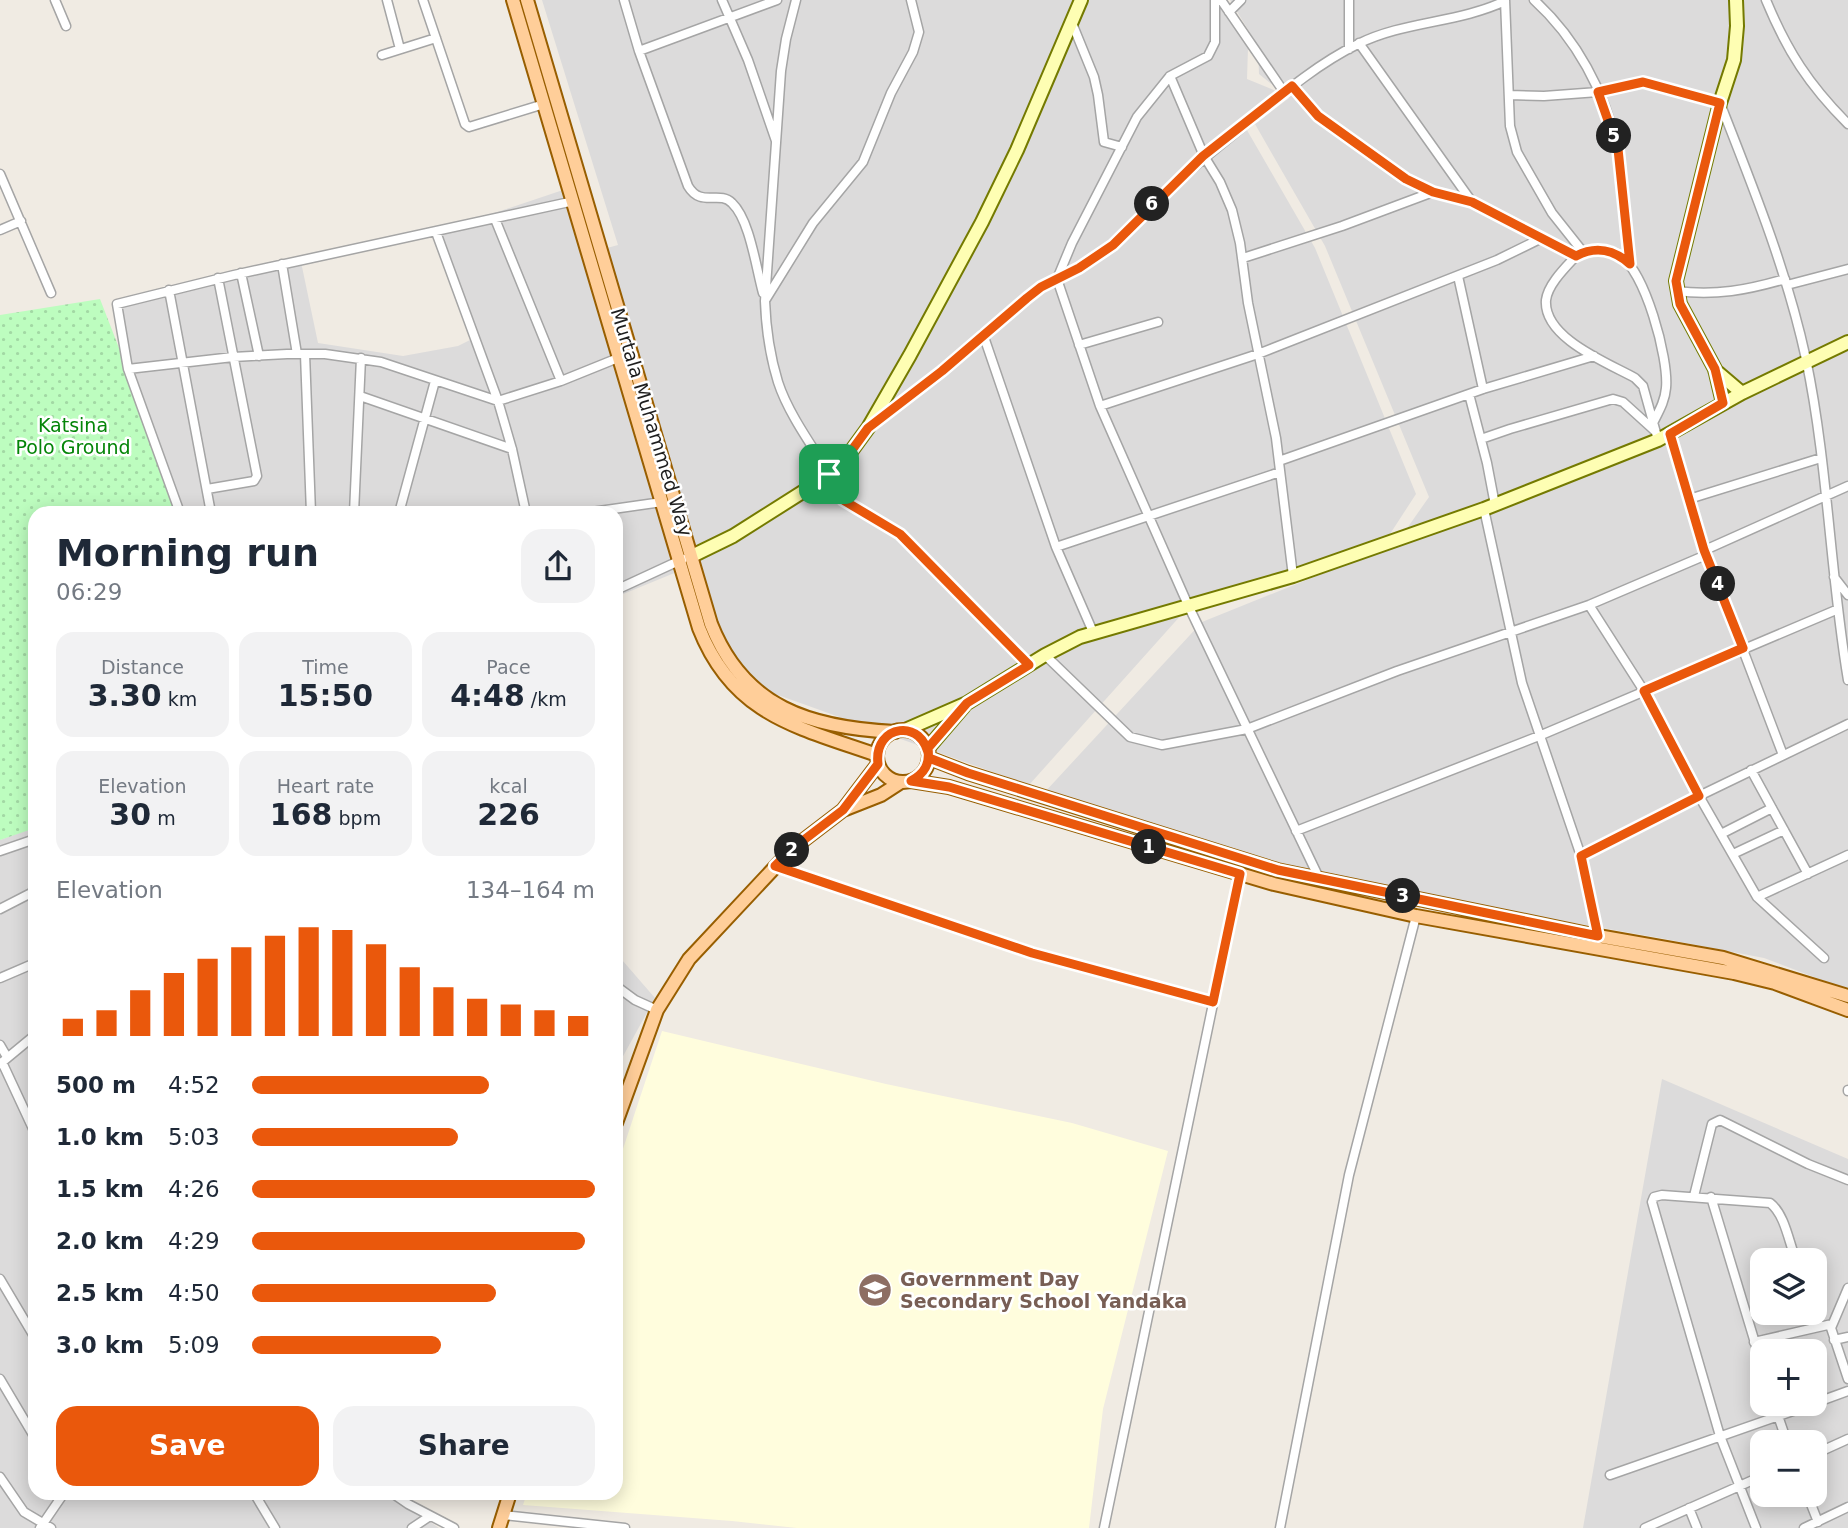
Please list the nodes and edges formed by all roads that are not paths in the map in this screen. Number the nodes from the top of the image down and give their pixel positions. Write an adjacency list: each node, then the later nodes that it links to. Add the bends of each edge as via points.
1 (55, 0): 22 (street)
2 (387, 0): 26 (street)
3 (424, 0): 23 (street)
4 (513, 0): 35 (main road)
5 (527, 0): 112 (main road, Murtala Muhammed Way)
6 (624, 0): 27 (street)
7 (722, 0): 20 (street)
8 (777, 0): 20 (street)
9 (796, 0): 37 (street, via 784,49)
10 (911, 0): 62 (street, via 919,32 863,162 813,223)
11 (1081, 0): 21 (street)
12 (1218, 0): 19 (street); 29 (street, via 1208,56)
13 (1241, 0): 19 (street)
14 (1349, 0): 25 (street)
15 (1505, 0): 24 (street, via 1474,13); 33 (street)
16 (1534, 0): 32 (street, via 1573,44)
17 (1736, 0): 34 (street, via 1734,60)
18 (1766, 0): 36 (street, via 1793,58 1816,92)
19 (1229, 12): 31 (street)
20 (729, 18): 27 (street); 37 (street)
21 (1072, 23): 38 (street, via 1094,77 1104,142); 88 (street, via 982,222)
22 (66, 26)
23 (436, 38): 26 (street); 35 (street, via 469,127)
24 (1359, 43): 25 (street); 43 (street)
25 (1349, 49): 30 (street)
26 (400, 50): 28 (street)
27 (639, 51): 62 (street, via 692,194 732,202 744,223)
28 (382, 55)
29 (1170, 76): 38 (street, via 1137,117); 39 (street)
30 (1292, 86): 31 (street); 41 (street, via 1337,132)
31 (1284, 92): 39 (street)
32 (1598, 92): 33 (street); 34 (street, via 1643,82); 52 (street, via 1618,149)
33 (1509, 95): 49 (street, via 1517,152)
34 (1720, 103): 58 (street); 60 (street)
35 (544, 104): 42 (main road)
36 (1848, 124)
37 (777, 144): 62 (street)
38 (1122, 147): 57 (street)
39 (1203, 156): 50 (street, via 1232,210); 57 (street, via 1113,245)
40 (0, 174): 45 (street)
41 (1433, 192): 43 (street); 50 (street)
42 (574, 201): 44 (street); 73 (main road)
43 (1472, 202): 48 (street)
44 (495, 219): 47 (street); 79 (street)
45 (21, 221): 46 (street); 61 (street)
46 (0, 230)
47 (436, 232): 51 (street); 84 (street)
48 (1542, 238): 49 (street); 55 (street)
49 (1580, 254): 52 (street, via 1617,253); 70 (street, via 1562,270 1546,298 1547,312 1570,342)
50 (1243, 258): 68 (street)
51 (282, 264): 54 (street); 67 (street)
52 (1630, 264): 89 (street, via 1653,316 1665,364 1667,385)
53 (1848, 269): 58 (street)
54 (242, 273): 56 (street); 69 (street)
55 (1458, 276): 68 (street); 80 (street)
56 (218, 278): 59 (street); 71 (street)
57 (1058, 279): 64 (street); 66 (street)
58 (1786, 282): 60 (street, via 1732,292); 74 (street)
59 (169, 290): 75 (street); 76 (street, via 117,304)
60 (1676, 291): 77 (street)
61 (51, 293)
62 (765, 302): 95 (street, via 766,330 779,384)
63 (1157, 322): 66 (street)
64 (983, 334): 88 (street); 110 (street)
65 (1848, 342): 74 (street)
66 (1079, 345): 86 (street)
67 (301, 354): 69 (street); 72 (street); 103 (street)
68 (1258, 354): 86 (street); 93 (street)
69 (258, 356): 71 (street)
70 (1594, 356): 80 (street); 89 (street, via 1643,386)
71 (233, 357): 75 (street); 97 (street, via 257,479)
72 (361, 358): 78 (street); 83 (street)
73 (618, 358): 79 (street); 100 (main road)
74 (1806, 360): 81 (street); 92 (street)
75 (183, 363): 76 (street); 97 (street)
76 (128, 369): 101 (street)
77 (1715, 369): 81 (street); 85 (street)
78 (435, 381): 84 (street); 87 (street)
79 (561, 381): 84 (street)
80 (1483, 389): 82 (street)
81 (1742, 393): 85 (street)
82 (1469, 394): 90 (street); 93 (street)
83 (359, 397): 87 (street); 104 (street)
84 (498, 401): 91 (street)
85 (1723, 403): 89 (street)
86 (1100, 406): 109 (street)
87 (425, 419): 91 (street); 105 (street)
88 (868, 428): 95 (street)
89 (1659, 432): 90 (street, via 1613,399); 99 (street); 107 (street)
90 (1482, 439): 107 (street)
91 (512, 449): 106 (street)
92 (1821, 458): 98 (street); 99 (street)
93 (1279, 461): 94 (street)
94 (1280, 472): 109 (street); 114 (street)
95 (826, 476): 112 (street, via 733,536); 125 (street, via 843,500 900,534)
96 (1848, 486): 98 (street)
97 (206, 489): 102 (street)
98 (1825, 497): 111 (street); 115 (street)
99 (1689, 499): 111 (street)
100 (662, 502): 108 (street); 113 (main road)
101 (177, 506)
102 (210, 506)
103 (311, 506)
104 (354, 506)
105 (401, 506)
106 (524, 506)
107 (1490, 507): 114 (street); 122 (street)
108 (623, 508)
109 (1149, 514): 110 (street); 118 (street)
110 (1056, 547): 121 (street)
111 (1705, 553): 119 (street); 123 (street)
112 (692, 556): 113 (street); 131 (main road, Murtala Muhammed Way, via 719,645 752,688 780,705 837,726)
113 (679, 561): 116 (street); 135 (main road, via 706,647 744,696 783,721)
114 (1293, 576): 118 (street)
115 (1834, 577): 117 (street); 120 (street)
116 (623, 587)
117 (1848, 595)
118 (1188, 605): 121 (street); 130 (street)
119 (1589, 605): 122 (street); 127 (street)
120 (1836, 610): 123 (street); 126 (street)
121 (1093, 632): 124 (street)
122 (1511, 633): 130 (street); 132 (street)
123 (1743, 648): 127 (street); 134 (street)
124 (1045, 655): 125 (street); 130 (street, via 1130,737 1162,745)
125 (1029, 665): 128 (street)
126 (1848, 680)
127 (1644, 691): 132 (street); 138 (street)
128 (967, 703): 131 (street); 133 (street)
129 (1848, 724): 134 (street)
130 (1247, 729): 142 (street)
131 (900, 731): 133 (main road, via 923,739); 135 (main road, via 886,737)
132 (1539, 736): 142 (street); 148 (street)
133 (929, 753): 137 (main road, via 920,776); 152 (main road, via 981,777)
134 (1783, 755): 136 (street)
135 (878, 760): 137 (main road, via 891,780); 140 (main road)
136 (1751, 770): 138 (street); 139 (street)
137 (906, 782): 140 (main road); 150 (main road, via 949,787)
138 (1699, 796): 143 (street); 148 (street)
139 (1772, 808): 141 (street); 143 (street)
140 (843, 810): 149 (main road)
141 (1784, 830): 146 (street); 151 (street)
142 (1296, 831): 152 (street)
143 (1721, 834): 146 (street)
144 (28, 841): 145 (street)
145 (0, 851)
146 (1733, 854): 154 (street)
147 (1848, 855): 151 (street)
148 (1581, 856): 157 (street)
149 (775, 866): 163 (street, via 1032,953); 164 (main road, via 700,945)
150 (1240, 874): 156 (main road); 163 (street)
151 (1808, 874): 154 (street)
152 (1320, 880): 157 (main road)
153 (28, 895): 155 (street)
154 (1757, 897): 158 (street)
155 (0, 909)
156 (1416, 916): 165 (main road, via 1734,972); 217 (street, via 1349,1175)
157 (1598, 936): 162 (main road, via 1723,958)
158 (1824, 958)
159 (28, 966): 160 (street)
160 (0, 978)
161 (623, 991): 164 (street)
162 (1848, 996)
163 (1213, 1002): 216 (street)
164 (657, 1010): 169 (main road)
165 (1848, 1010)
166 (28, 1041): 168 (street)
167 (0, 1045): 168 (street)
168 (3, 1061): 170 (street)
169 (623, 1104)
170 (28, 1117)
171 (1848, 1180): 172 (street, via 1720,1120 1712,1124)
172 (1694, 1196): 173 (street); 193 (street, via 1662,1195 1651,1202)
173 (1711, 1197): 174 (street, via 1770,1203 1776,1207); 183 (street)
174 (1791, 1248)
175 (0, 1279): 180 (street)
176 (1848, 1288): 178 (street)
177 (1848, 1309): 178 (street)
178 (1836, 1315): 179 (street)
179 (1832, 1324): 181 (street); 185 (street)
180 (28, 1326)
181 (1819, 1326): 184 (street)
182 (1848, 1337): 185 (street)
183 (1753, 1339)
184 (1766, 1339)
185 (1834, 1340): 187 (street)
186 (0, 1379): 191 (street)
187 (1848, 1379)
188 (1848, 1391): 189 (street)
189 (1827, 1398)
190 (1778, 1416): 192 (street); 193 (street)
191 (28, 1426)
192 (1783, 1430)
193 (1720, 1436): 196 (street); 199 (street)
194 (1848, 1439): 195 (street)
195 (1827, 1449)
196 (1610, 1475)
197 (0, 1477): 210 (street, via 24,1512)
198 (1750, 1482): 199 (street)
199 (1739, 1487): 206 (street); 220 (street)
200 (60, 1500): 210 (street)
201 (258, 1500): 211 (street)
202 (404, 1500): 208 (street)
203 (508, 1500): 207 (main road)
204 (1812, 1507): 209 (street)
205 (1848, 1507): 209 (street)
206 (1689, 1508): 218 (street); 219 (street)
207 (503, 1515): 214 (main road); 215 (street)
208 (430, 1516): 212 (street); 213 (street)
209 (1818, 1522): 221 (street)
210 (45, 1526)
211 (275, 1528)
212 (412, 1528)
213 (454, 1528)
214 (499, 1528)
215 (625, 1528)
216 (1104, 1528)
217 (1280, 1528)
218 (1645, 1528)
219 (1697, 1528)
220 (1756, 1528)
221 (1804, 1528)

